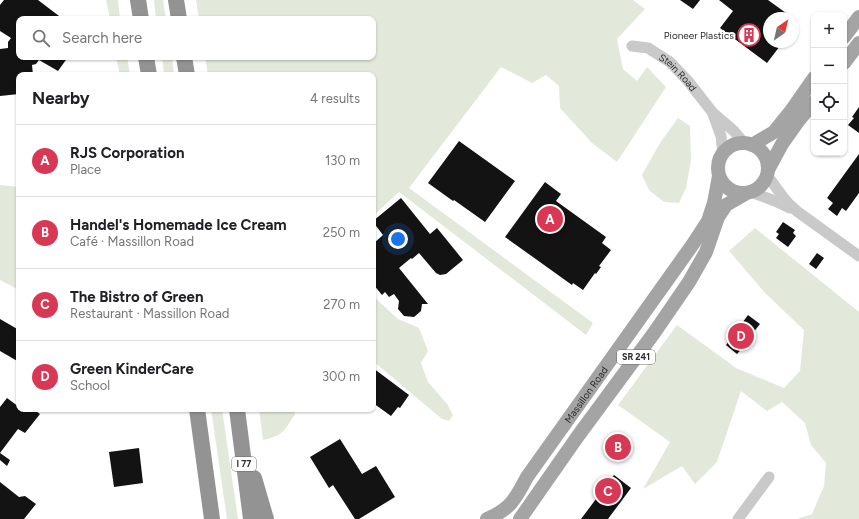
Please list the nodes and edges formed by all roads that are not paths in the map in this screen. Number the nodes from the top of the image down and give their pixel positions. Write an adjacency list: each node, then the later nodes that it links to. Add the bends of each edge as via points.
1 (138, 0): 3 (highway)
2 (176, 0): 4 (highway)
3 (141, 16)
4 (179, 16)
5 (859, 17): 6 (main road)
6 (847, 33)
7 (859, 43): 9 (main road)
8 (632, 46): 16 (street, Stein Road, via 648,48 670,62)
9 (847, 59)
10 (146, 60): 12 (highway)
11 (184, 60): 13 (highway)
12 (148, 72)
13 (186, 72)
14 (811, 82): 17 (main road, via 774,132)
15 (811, 106): 19 (main road, SR 241, via 782,144)
16 (713, 113): 17 (street, Stein Road); 18 (street, Stein Road, via 721,136)
17 (748, 144): 18 (main road, via 736,144); 19 (main road, via 759,149 764,155 768,163)
18 (723, 154): 20 (main road, via 719,160)
19 (768, 173): 21 (main road, SR 241, via 761,187); 22 (street, via 783,197)
20 (719, 176): 21 (main road, via 729,189 737,193); 32 (main road, Massillon Road, via 708,221 693,244 527,477 515,499 508,508)
21 (748, 193): 22 (street, via 775,201); 33 (main road, Massillon Road / SR 241, via 726,205 718,217 706,252 689,282)
22 (798, 212): 23 (street)
23 (859, 256)
24 (197, 412): 26 (highway)
25 (238, 415): 30 (highway, I 77); 31 (highway)
26 (204, 460): 28 (highway); 29 (highway)
27 (769, 477): 34 (street)
28 (201, 519)
29 (212, 519)
30 (251, 519)
31 (266, 519)
32 (487, 519)
33 (520, 519)
34 (738, 519)

